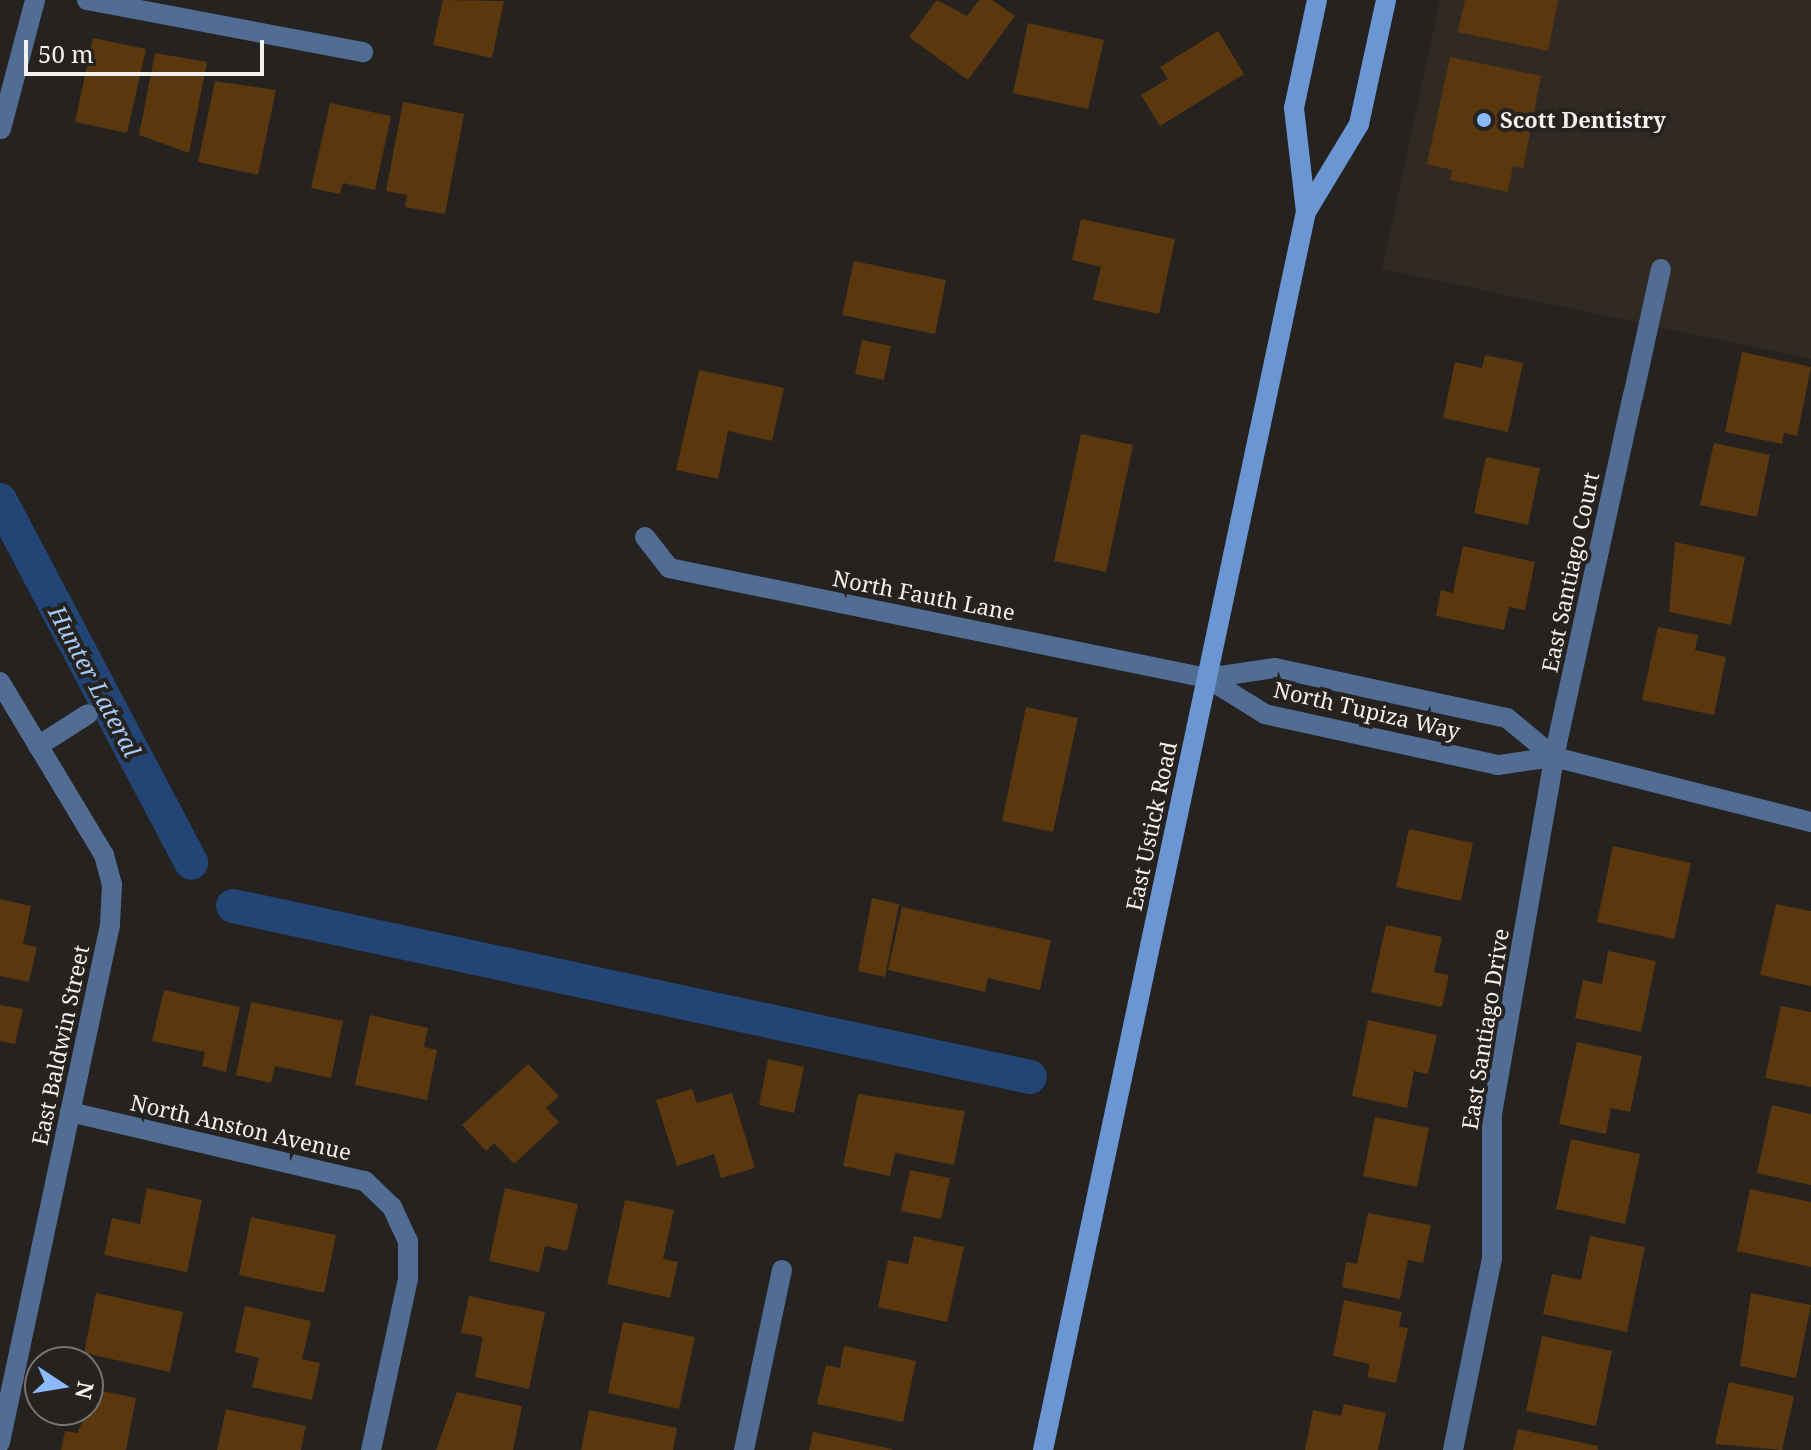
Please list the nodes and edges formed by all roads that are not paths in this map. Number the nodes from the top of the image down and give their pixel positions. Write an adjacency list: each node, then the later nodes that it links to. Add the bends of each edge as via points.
1 (35, 0): 6 (street)
2 (87, 0): 5 (street)
3 (1317, 0): 7 (main road, East Ustick Road, via 1294,108)
4 (1386, 0): 7 (main road, East Ustick Road, via 1359,124)
5 (363, 52)
6 (1, 129)
7 (1306, 212): 10 (main road, East Ustick Road)
8 (1661, 269): 14 (street, East Santiago Court)
9 (645, 537): 10 (street, North Fauth Lane, via 669,568)
10 (1207, 678): 14 (street, North Tupiza Way, via 1265,714 1498,765); 14 (street, North Tupiza Way, via 1275,668 1507,718); 21 (main road, East Ustick Road)
11 (0, 682): 13 (street, East Baldwin Street)
12 (88, 714): 13 (street)
13 (38, 746): 16 (street, East Baldwin Street, via 104,855 112,885)
14 (1554, 757): 15 (street, North Tupiza Way); 22 (street, East Santiago Drive, via 1492,1114 1492,1259)
15 (1811, 822)
16 (70, 1112): 18 (street, East Baldwin Street); 19 (street, North Anston Avenue, via 365,1181 392,1207 408,1241 408,1279)
17 (782, 1270): 20 (street)
18 (0, 1442)
19 (371, 1450)
20 (744, 1450)
21 (1043, 1450)
22 (1453, 1450)

